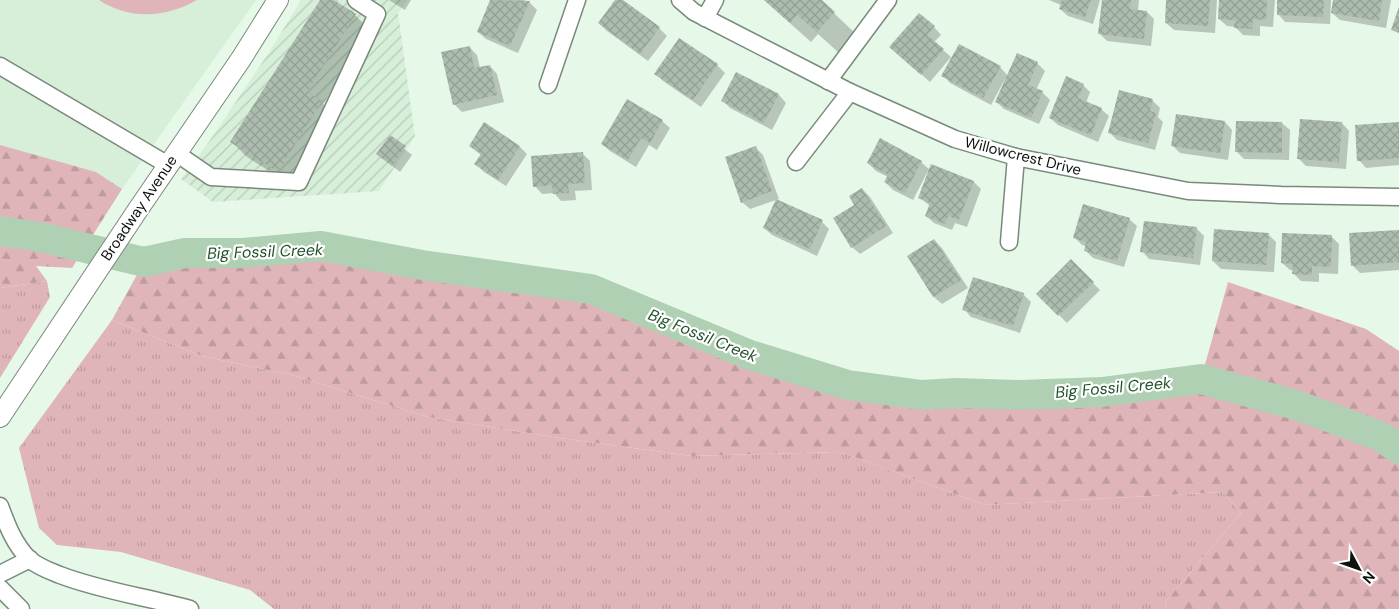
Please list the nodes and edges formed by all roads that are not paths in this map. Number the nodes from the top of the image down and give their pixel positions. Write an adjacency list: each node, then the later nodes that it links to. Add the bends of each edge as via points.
1 (278, 0): 13 (main road, Broadway Avenue)
2 (356, 0): 13 (street, via 377,14 299,182 211,177)
3 (577, 0): 10 (street)
4 (680, 0): 7 (street, Willowcrest Drive)
5 (715, 0): 7 (street)
6 (888, 0): 9 (street)
7 (706, 18): 9 (street, Willowcrest Drive)
8 (0, 66): 13 (street)
9 (828, 81): 11 (street, Willowcrest Drive)
10 (548, 85)
11 (850, 92): 12 (street, Willowcrest Drive, via 955,139); 14 (street)
12 (1016, 157): 15 (street, Willowcrest Drive, via 1188,191); 16 (street)
13 (172, 159): 17 (main road, Broadway Avenue)
14 (796, 162)
15 (1399, 197)
16 (1009, 242)
17 (0, 417)
18 (0, 506): 19 (street, via 13,538)
19 (30, 559): 20 (street); 23 (street, via 78,582)
20 (0, 574)
21 (0, 588): 22 (street)
22 (21, 609)
23 (190, 609)

